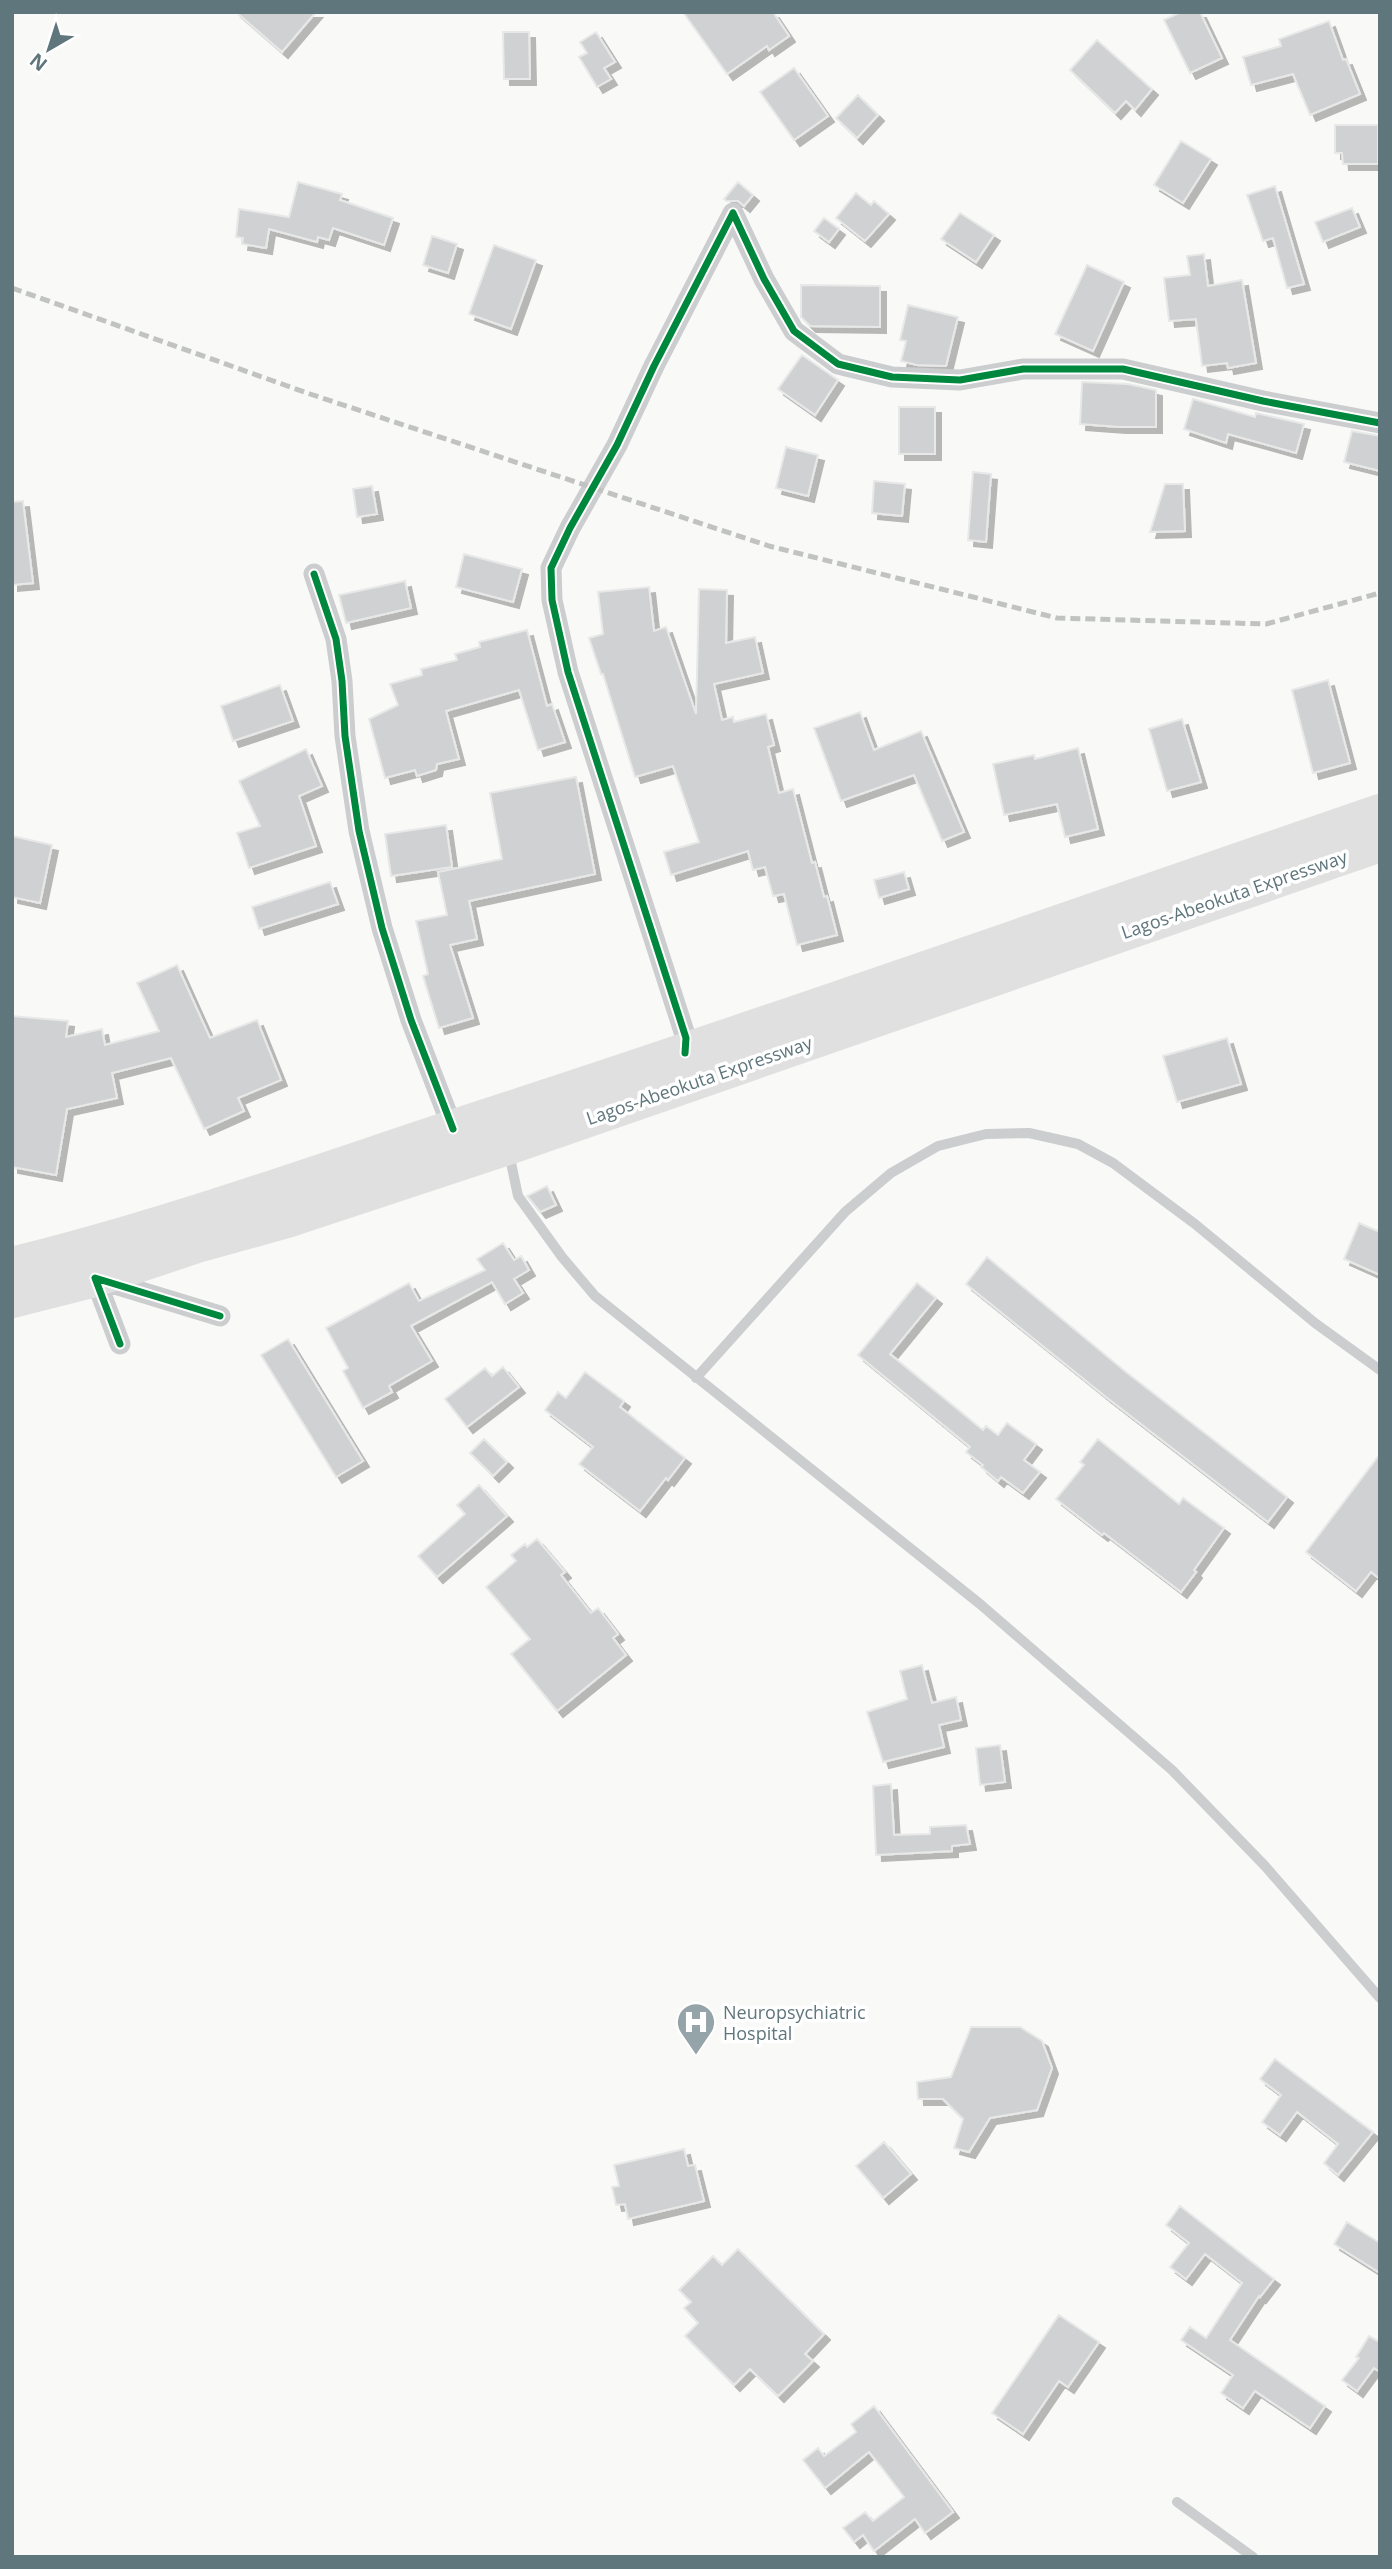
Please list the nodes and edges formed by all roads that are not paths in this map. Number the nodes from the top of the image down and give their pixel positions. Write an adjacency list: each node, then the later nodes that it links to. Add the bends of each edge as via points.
1 (1380, 423): 5 (street, via 1123,369 1023,369 960,380 891,377 838,364 794,331 733,213 551,568 552,600 568,672 686,1038)
2 (314, 574): 6 (street, via 336,639 359,831 382,928)
3 (1380, 813): 5 (highway, Lagos-Abeokuta Expressway)
4 (1380, 843): 7 (highway, Lagos-Abeokuta Expressway)
5 (685, 1053): 6 (highway, Lagos-Abeokuta Expressway)
6 (453, 1129): 8 (highway, Lagos-Abeokuta Expressway, via 156,1226)
7 (508, 1146): 9 (highway, Lagos-Abeokuta Expressway); 14 (lane, via 518,1196 562,1257 595,1296)
8 (12, 1266)
9 (95, 1278): 10 (highway, Lagos-Abeokuta Expressway); 11 (street); 12 (street)
10 (12, 1298)
11 (220, 1316)
12 (120, 1344)
13 (1380, 1370): 14 (lane, via 1113,1163 1078,1144 1029,1133 986,1134 938,1146 891,1173 845,1212)
14 (696, 1378): 15 (lane, via 980,1604 1172,1770 1265,1866)
15 (1380, 1998)
16 (1177, 2502): 17 (lane)
17 (1253, 2557)

